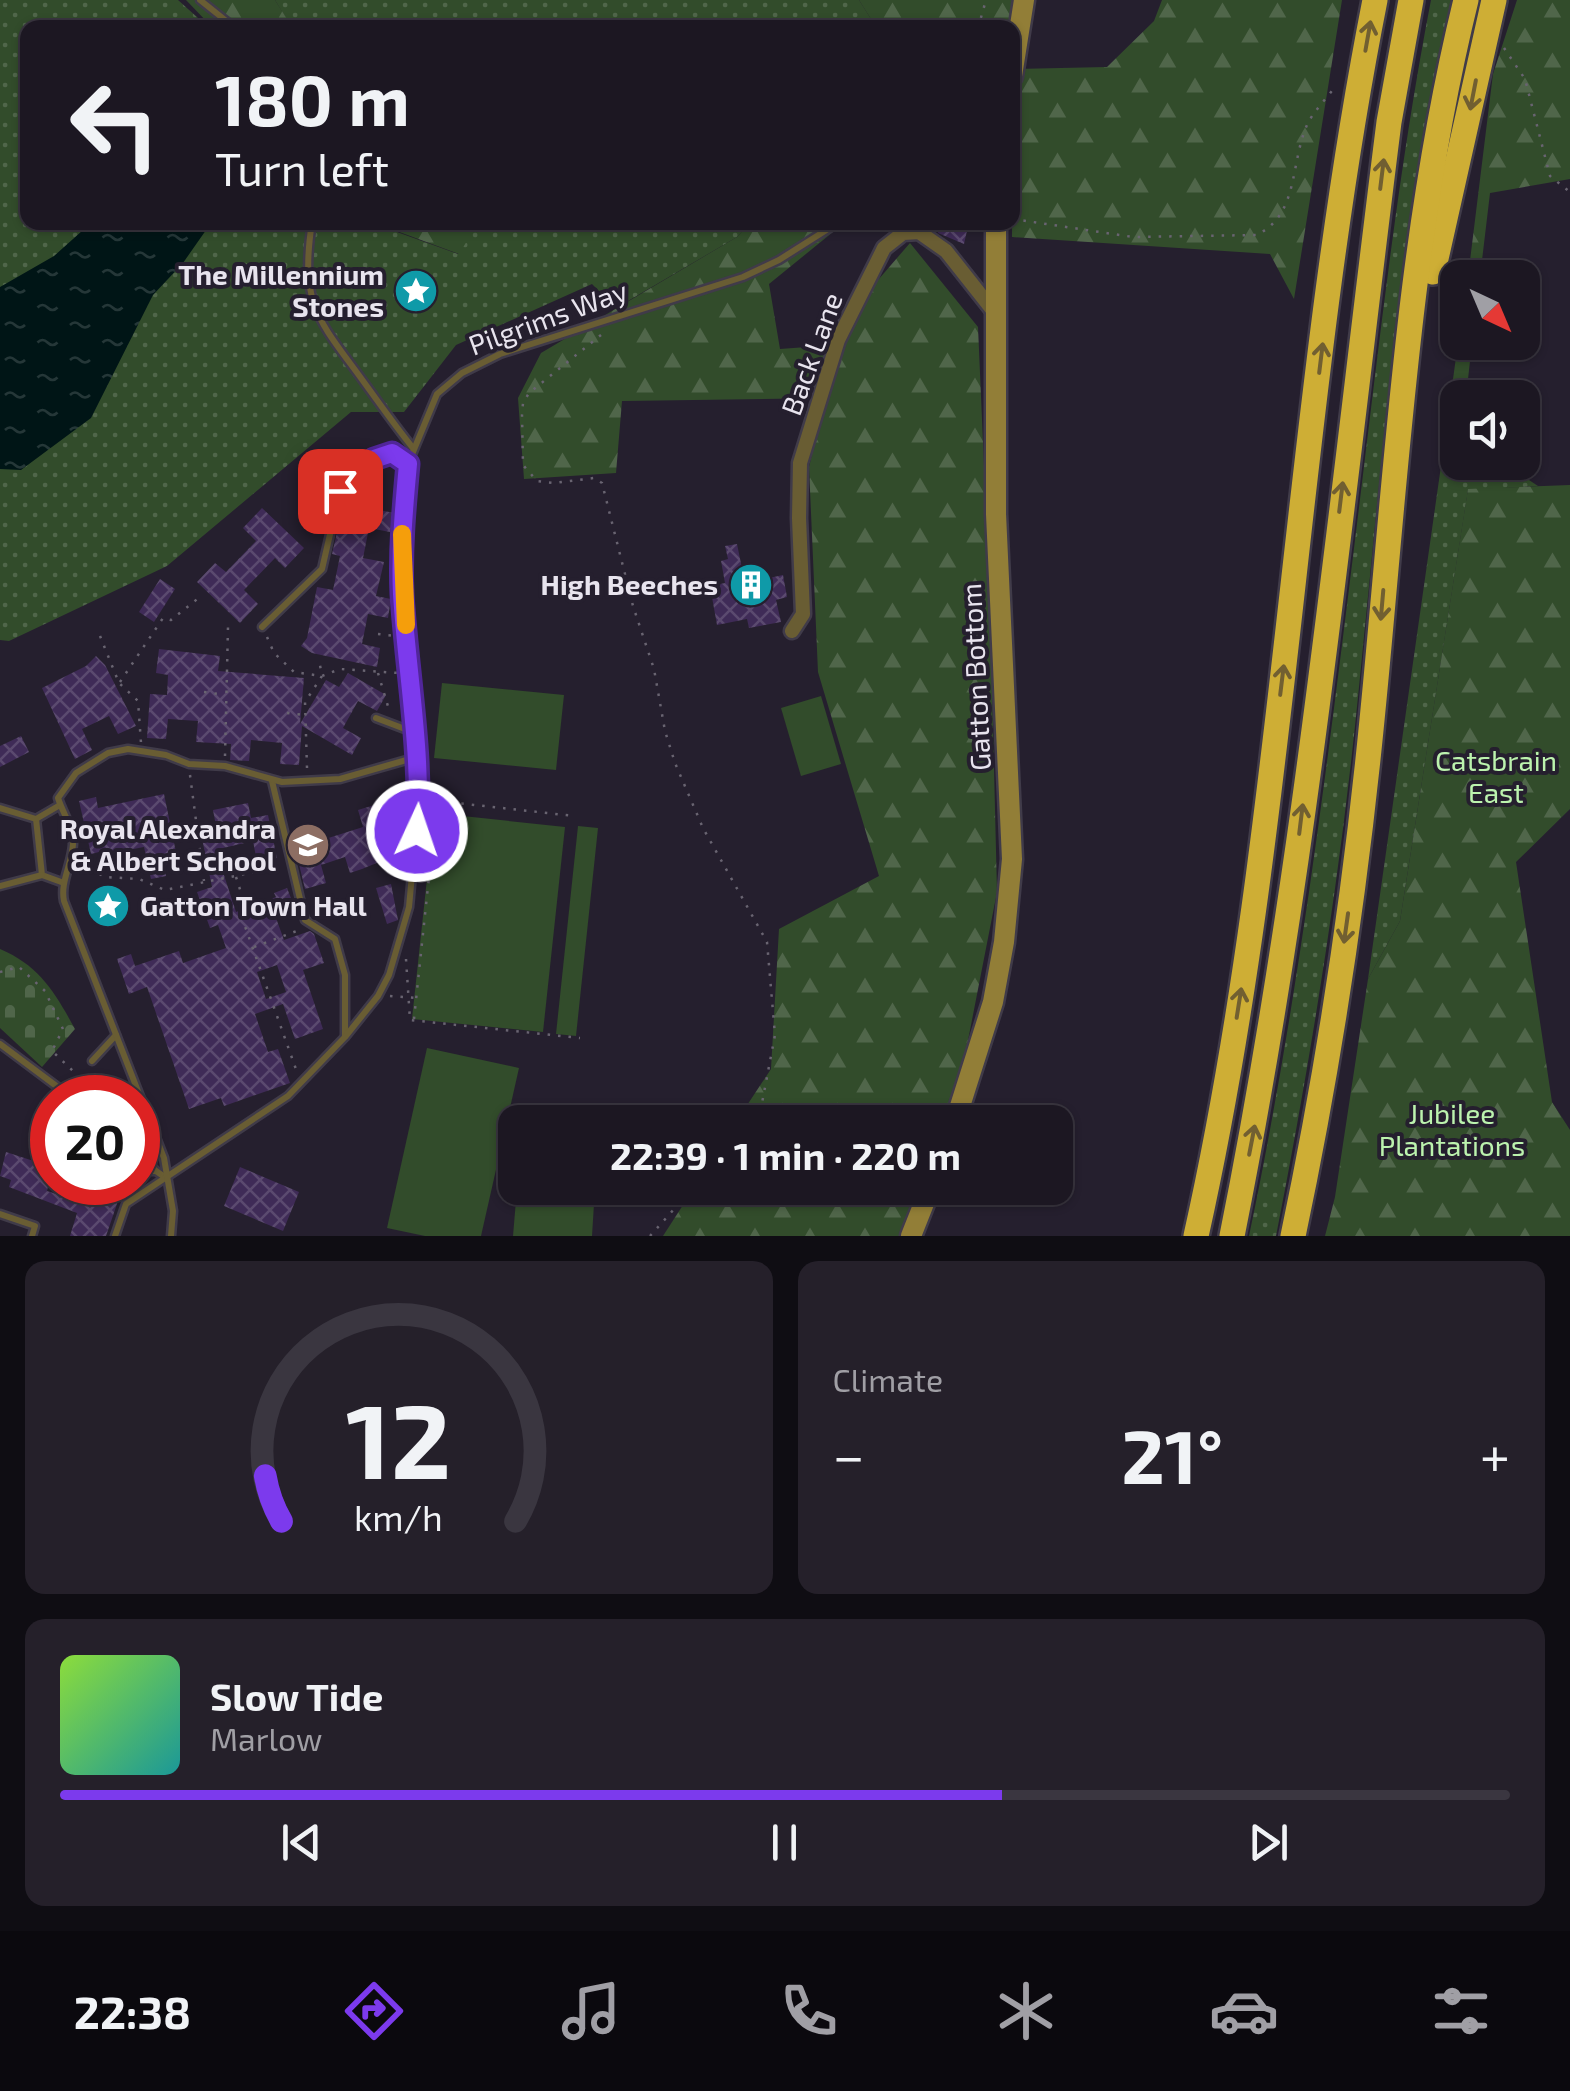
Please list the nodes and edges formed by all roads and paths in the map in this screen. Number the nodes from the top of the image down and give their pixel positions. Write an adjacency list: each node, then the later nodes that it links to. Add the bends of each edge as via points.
1 (200, 0): 7 (lane)
2 (1024, 0): 8 (street)
3 (1375, 0): 87 (highway, one-way to 3, via 1239,1006 1341,196)
4 (1411, 0): 88 (highway, one-way to 4, via 1288,916 1389,122)
5 (1466, 0): 18 (highway)
6 (1494, 0): 18 (highway, one-way to 18)
7 (225, 20)
8 (1020, 25)
9 (1502, 45): 11 (path, via 1525,80 1550,176)
10 (1335, 87): 12 (path, via 1307,124 1285,209 1272,228 1256,235 1133,236)
11 (1570, 192)
12 (1020, 219)
13 (311, 230): 19 (lane, via 308,272 326,334)
14 (826, 230): 17 (lane, Pilgrims Way, via 743,276)
15 (996, 230): 16 (street, Gatton Bottom)
16 (996, 313): 24 (street, Back Lane, via 946,250 919,232 903,233 884,248 838,340 800,463 803,614); 76 (street, Gatton Bottom, via 996,514 1012,859 993,1002)
17 (624, 314): 19 (lane, Pilgrims Way, via 462,373 437,394); 75 (path, via 529,393 522,415 524,465 537,481 602,483 675,763 702,828 768,942 776,1035)
18 (1400, 404): 89 (highway, one-way to 89, via 1359,832)
19 (414, 449): 20 (lane, Pilgrims Way)
20 (408, 464): 22 (lane, via 392,453 374,459 340,491 322,569); 27 (lane, Pilgrims Way, via 402,526)
21 (201, 596): 32 (path, via 172,620 163,618)
22 (262, 627): 31 (path, via 294,672)
23 (228, 628): 34 (path)
24 (792, 631)
25 (378, 634): 27 (path)
26 (100, 636): 32 (path)
27 (407, 638): 30 (lane, Pilgrims Way)
28 (320, 660): 31 (path)
29 (378, 672): 30 (path); 31 (path, via 340,669); 38 (path)
30 (411, 673): 39 (lane, Pilgrims Way)
31 (322, 676): 36 (path, via 305,702)
32 (120, 683): 40 (path, via 138,701)
33 (204, 692): 34 (path)
34 (226, 695): 43 (path)
35 (288, 713): 36 (path)
36 (307, 715): 45 (path)
37 (376, 718): 38 (lane)
38 (392, 724): 39 (lane)
39 (417, 729): 41 (lane, Pilgrims Way)
40 (142, 750): 42 (lane); 48 (lane, via 108,753 76,773)
41 (416, 757): 45 (lane); 46 (lane, Pilgrims Way)
42 (189, 764): 43 (lane); 57 (path)
43 (225, 766): 44 (lane)
44 (272, 780): 45 (lane); 53 (lane)
45 (307, 780)
46 (419, 799): 47 (path); 63 (lane, Pilgrims Way, via 410,908)
47 (437, 802): 50 (path); 65 (path)
48 (60, 805): 51 (lane); 52 (lane, via 72,832)
49 (0, 808): 51 (lane)
50 (574, 816)
51 (36, 819): 54 (lane)
52 (71, 859): 56 (lane); 57 (path, via 105,878 139,878 165,890)
53 (290, 865): 55 (path); 59 (lane, via 305,920)
54 (42, 875): 56 (lane); 58 (lane)
55 (235, 876): 57 (path); 60 (path)
56 (64, 884): 67 (lane, via 64,901)
57 (204, 884)
58 (0, 886)
59 (314, 924): 60 (path); 68 (lane, via 335,939 345,975)
60 (252, 947): 74 (path)
61 (406, 953): 64 (path)
62 (0, 972): 72 (path, via 19,967 46,991 63,1029 52,1051)
63 (378, 996): 64 (path); 68 (lane, Pilgrims Way)
64 (408, 998): 65 (path); 66 (path)
65 (416, 998): 66 (path)
66 (414, 1020): 69 (path)
67 (116, 1034): 71 (lane); 78 (lane)
68 (345, 1037): 74 (lane, Pilgrims Way)
69 (580, 1038)
70 (0, 1044): 73 (lane)
71 (92, 1060)
72 (74, 1072)
73 (42, 1075)
74 (304, 1081): 78 (lane, Pilgrims Way)
75 (760, 1105)
76 (960, 1105)
77 (160, 1174): 78 (lane)
78 (166, 1178): 83 (lane, Pilgrims Way, via 126,1204); 84 (lane)
79 (678, 1205): 85 (path)
80 (923, 1205): 86 (street)
81 (0, 1214): 82 (lane, via 35,1226)
82 (32, 1236)
83 (115, 1236)
84 (170, 1236)
85 (650, 1236)
86 (911, 1236)
87 (1196, 1236)
88 (1232, 1236)
89 (1294, 1236)

